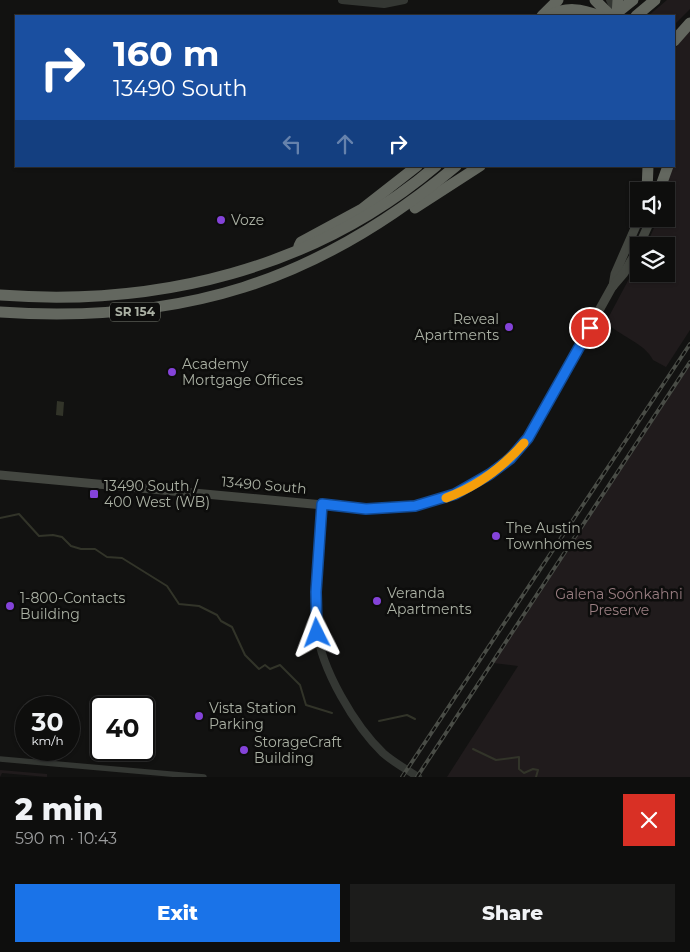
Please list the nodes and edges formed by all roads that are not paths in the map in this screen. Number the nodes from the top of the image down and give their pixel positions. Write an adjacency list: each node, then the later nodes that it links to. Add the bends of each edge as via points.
1 (342, 0): 2 (street, via 384,4)
2 (404, 0)
3 (558, 0): 9 (highway)
4 (595, 0): 12 (street); 13 (highway)
5 (608, 0): 14 (highway)
6 (618, 0): 15 (highway)
7 (633, 0): 16 (highway, bridge)
8 (655, 0): 17 (highway)
9 (543, 15)
10 (551, 15): 11 (highway, via 575,9)
11 (598, 15)
12 (602, 15)
13 (613, 15)
14 (614, 15)
15 (614, 15)
16 (615, 15)
17 (638, 15)
18 (690, 16): 20 (highway)
19 (690, 23): 21 (highway)
20 (675, 29)
21 (675, 40)
22 (416, 167): 33 (highway, via 362,209 301,242)
23 (435, 167): 33 (highway, SR 154, via 367,217 332,237)
24 (455, 167): 35 (highway, SR 154, via 414,200 365,232)
25 (478, 167): 35 (highway, via 359,244 286,278)
26 (649, 167): 29 (highway)
27 (661, 167): 30 (main road)
28 (668, 167): 31 (highway)
29 (648, 182)
30 (659, 182)
31 (662, 182)
32 (636, 227): 36 (main road)
33 (298, 250): 37 (highway, SR 154, via 231,274 155,291 73,298)
34 (630, 262): 36 (main road)
35 (267, 280): 38 (highway, SR 154, via 201,300 134,312 85,315)
36 (612, 287): 40 (main road, 13490 South, via 528,438 512,456 472,486 436,501 391,509)
37 (0, 295)
38 (0, 312)
39 (0, 475): 40 (main road, 13490 South)
40 (322, 504): 43 (street, via 316,592 317,633 324,658 338,688 383,753)
41 (0, 759): 42 (street)
42 (204, 777)
43 (418, 777)

